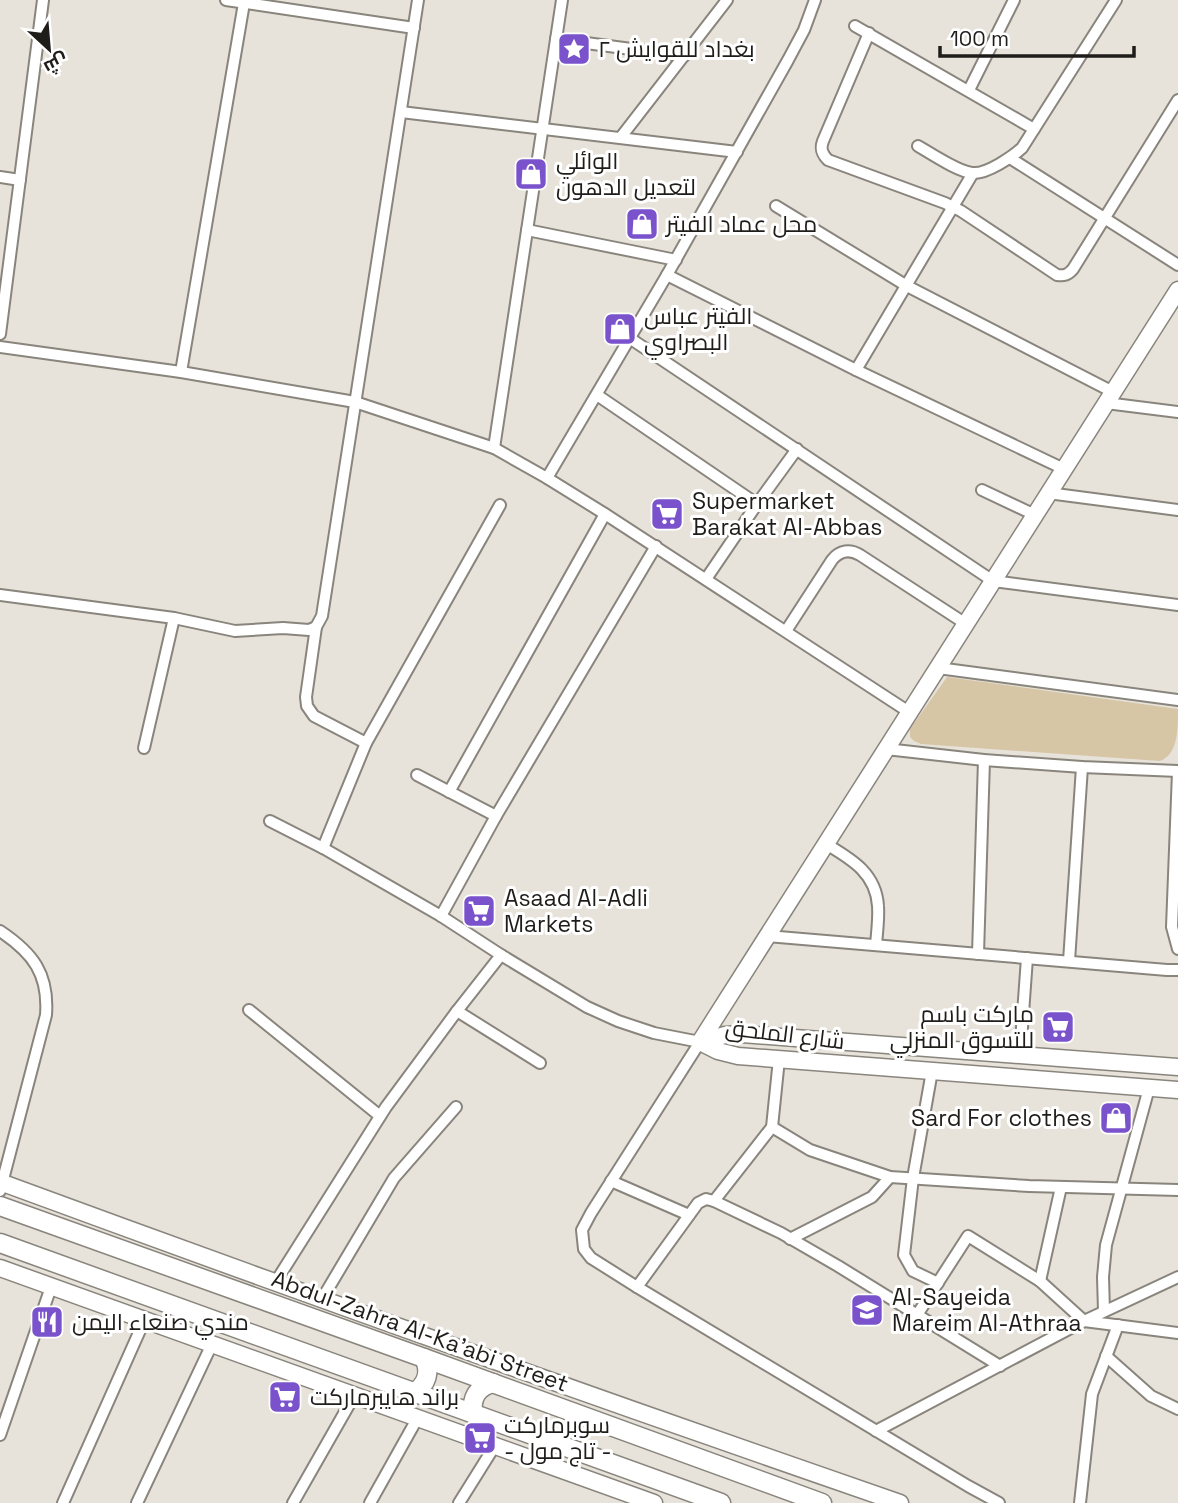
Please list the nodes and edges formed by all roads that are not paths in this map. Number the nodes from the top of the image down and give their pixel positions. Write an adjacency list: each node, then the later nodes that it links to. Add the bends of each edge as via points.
1 (43, 0): 26 (street)
2 (226, 0): 9 (street)
3 (418, 0): 11 (street)
4 (562, 0): 13 (street)
5 (727, 0): 14 (street)
6 (815, 0): 22 (street, via 804,30)
7 (1014, 0): 15 (street)
8 (1116, 0): 19 (street)
9 (244, 3): 11 (street); 41 (street)
10 (855, 26): 12 (street)
11 (414, 28): 17 (street)
12 (869, 33): 15 (street); 28 (street, via 821,146 824,156)
13 (556, 39): 14 (street); 18 (street)
14 (684, 55): 20 (street)
15 (970, 90): 19 (street)
16 (1178, 100): 29 (street)
17 (401, 111): 18 (street); 44 (street)
18 (541, 127): 20 (street); 30 (street)
19 (1034, 129): 23 (street, via 1023,148)
20 (621, 137): 22 (street)
21 (918, 146): 24 (street)
22 (737, 152): 31 (street)
23 (1010, 158): 24 (street); 29 (street)
24 (973, 173): 28 (street)
25 (0, 177): 26 (street)
26 (20, 180): 34 (street)
27 (776, 206): 35 (street)
28 (953, 207): 29 (street, via 1061,276 1073,270); 35 (street)
29 (1105, 220): 32 (street)
30 (527, 230): 31 (street); 46 (street)
31 (676, 260): 33 (street)
32 (1178, 265)
33 (667, 275): 38 (street); 40 (street)
34 (3, 282): 37 (street)
35 (907, 286): 40 (street); 43 (street)
36 (1178, 290): 43 (street)
37 (0, 334)
38 (631, 339): 42 (street); 47 (street)
39 (0, 347): 41 (street)
40 (856, 370): 48 (street)
41 (181, 372): 44 (street)
42 (597, 395): 49 (street); 52 (street)
43 (1110, 398): 45 (street); 48 (street)
44 (355, 402): 46 (street); 64 (street, via 322,616)
45 (1178, 412)
46 (494, 448): 49 (street)
47 (797, 449): 52 (street); 59 (street)
48 (1064, 470): 51 (street)
49 (547, 478): 55 (street)
50 (982, 490): 56 (street)
51 (1048, 494): 54 (street); 56 (street)
52 (757, 504): 58 (street)
53 (500, 505): 69 (street)
54 (1178, 510)
55 (606, 514): 57 (street); 76 (street)
56 (1035, 515): 59 (street)
57 (656, 546): 58 (street); 77 (street)
58 (706, 579): 65 (street)
59 (993, 581): 61 (street); 63 (street)
60 (0, 594): 62 (street)
61 (1178, 605)
62 (174, 618): 64 (street, via 235,631 309,631); 70 (street)
63 (966, 624): 65 (street, via 860,555 845,551 832,560); 66 (street)
64 (316, 627): 69 (street, via 307,706 314,716)
65 (786, 631): 68 (street)
66 (938, 668): 67 (street); 68 (street)
67 (1178, 700)
68 (909, 712): 71 (street)
69 (366, 743): 80 (street)
70 (144, 748)
71 (886, 749): 72 (street); 79 (street)
72 (984, 760): 73 (street); 86 (street)
73 (1082, 767): 74 (street); 89 (street)
74 (1178, 772): 85 (street, via 1172,928)
75 (417, 775): 76 (street)
76 (449, 792): 77 (street)
77 (496, 816): 81 (street)
78 (270, 821): 80 (street)
79 (826, 844): 83 (street); 84 (street, via 862,868 872,882 878,905)
80 (323, 848): 81 (street)
81 (441, 916): 87 (street)
82 (0, 931): 107 (street, via 35,963 47,1004)
83 (767, 936): 84 (street); 93 (street)
84 (876, 945): 86 (street)
85 (1178, 949)
86 (978, 954): 88 (street)
87 (501, 956): 92 (street); 93 (street, via 618,1021)
88 (1027, 958): 89 (street); 94 (street)
89 (1069, 961): 90 (street)
90 (1178, 970)
91 (249, 1010): 102 (street)
92 (457, 1011): 96 (street); 102 (street)
93 (700, 1042): 94 (street, شارع الملحق, via 734,1034); 95 (street, شارع الملحق, via 728,1054); 106 (street)
94 (1020, 1055): 97 (street, شارع الملحق)
95 (779, 1059): 98 (street, شارع الملحق); 103 (street)
96 (540, 1063)
97 (1178, 1067)
98 (932, 1071): 99 (street, شارع الملحق); 105 (street)
99 (1149, 1088): 100 (street, شارع الملحق); 109 (street)
100 (1178, 1090)
101 (456, 1107): 123 (street, via 394,1178)
102 (380, 1116): 119 (street)
103 (772, 1127): 104 (street, via 810,1150); 111 (street)
104 (890, 1177): 105 (street); 114 (street, via 872,1197)
105 (913, 1178): 108 (street); 120 (street, via 904,1255 914,1271)
106 (611, 1181): 113 (street); 122 (street, via 582,1230 584,1249)
107 (1, 1186): 119 (street)
108 (1061, 1187): 109 (street); 118 (street)
109 (1122, 1189): 110 (street); 124 (street, via 1106,1245)
110 (1178, 1190)
111 (714, 1201): 113 (street, via 698,1202); 114 (street)
112 (0, 1206): 132 (main road, Abdul-Zahra Al-Ka'abi Street)
113 (688, 1215): 122 (street)
114 (790, 1239): 125 (street)
115 (0, 1243): 135 (main road)
116 (0, 1268): 121 (street)
117 (1178, 1277): 124 (street)
118 (1040, 1280): 120 (street, via 968,1236); 127 (street)
119 (275, 1283): 123 (street)
120 (938, 1283): 125 (street)
121 (51, 1287): 126 (street); 141 (street)
122 (637, 1287): 140 (street)
123 (322, 1299): 151 (street)
124 (1104, 1311): 127 (street)
125 (917, 1315): 133 (street)
126 (145, 1319): 130 (street); 143 (street)
127 (1084, 1321): 128 (street); 133 (street)
128 (1118, 1325): 129 (street); 131 (street)
129 (1178, 1333)
130 (212, 1344): 136 (street); 144 (street)
131 (1106, 1356): 137 (street, via 1151,1396); 153 (street, via 1092,1394)
132 (424, 1358): 134 (main road, Abdul-Zahra Al-Ka'abi Street); 135 (main road, via 427,1378)
133 (1000, 1366): 140 (street)
134 (493, 1383): 138 (main road, via 476,1394); 150 (main road, Abdul-Zahra Al-Ka'abi Street)
135 (414, 1393): 138 (main road)
136 (354, 1396): 139 (street); 145 (street)
137 (1178, 1409)
138 (473, 1414): 149 (main road)
139 (417, 1419): 142 (street); 146 (street)
140 (876, 1432): 152 (street)
141 (0, 1435)
142 (494, 1447): 147 (street); 148 (street)
143 (63, 1503)
144 (137, 1503)
145 (293, 1503)
146 (370, 1503)
147 (459, 1503)
148 (654, 1503)
149 (720, 1503)
150 (822, 1503)
151 (900, 1503)
152 (999, 1503)
153 (1080, 1503)

